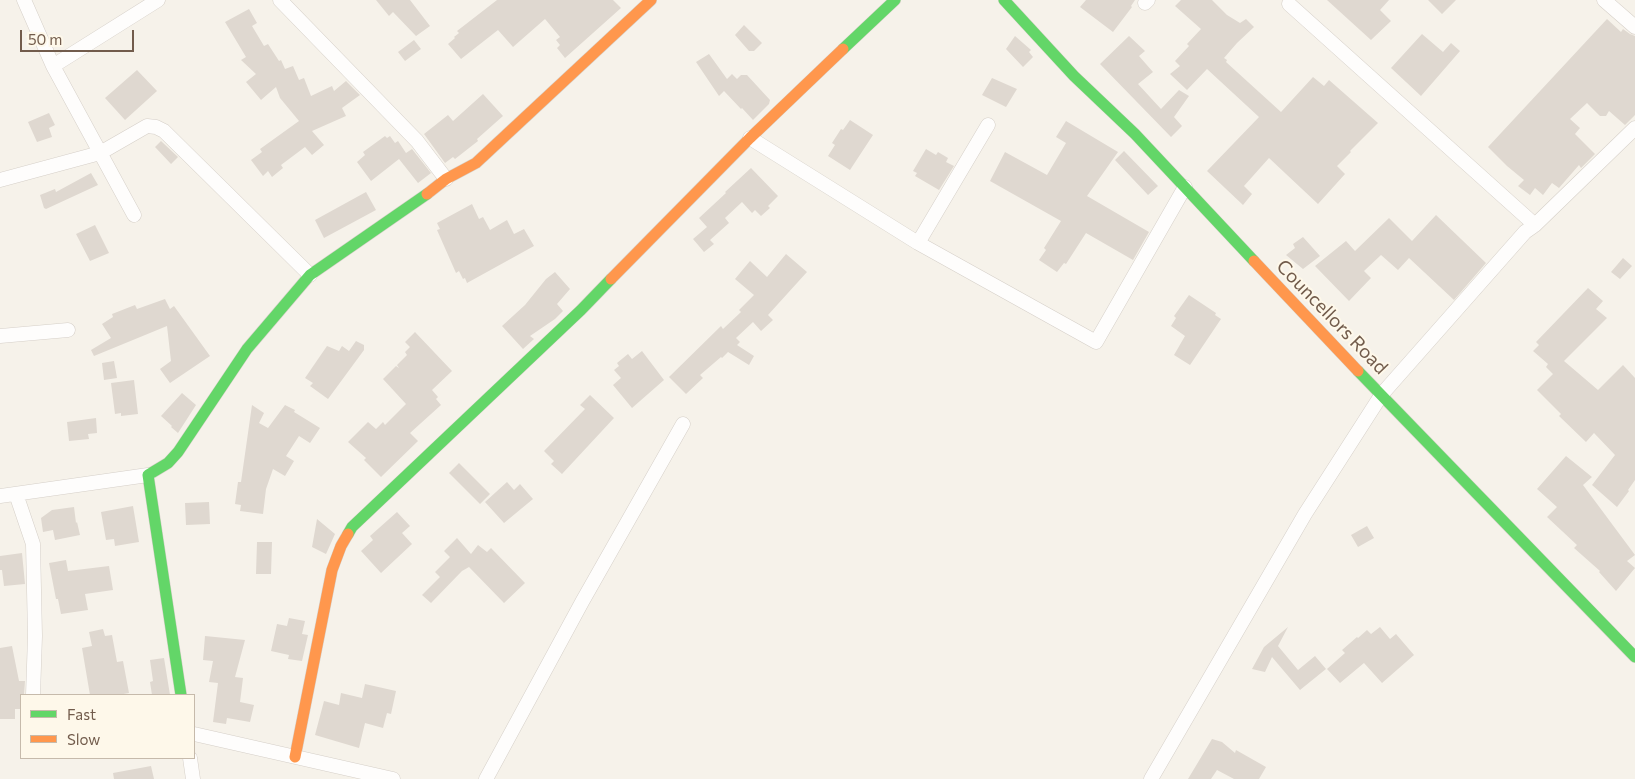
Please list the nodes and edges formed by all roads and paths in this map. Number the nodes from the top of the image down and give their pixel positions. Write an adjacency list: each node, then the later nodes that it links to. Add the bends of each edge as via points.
1 (24, 0): 10 (street)
2 (158, 0): 10 (street)
3 (280, 0): 16 (street, via 416,142)
4 (651, 0): 16 (street, via 476,164)
5 (895, 0): 13 (street)
6 (1004, 0): 17 (street, Councellors Road, via 1074,76)
7 (1604, 0): 9 (street)
8 (1289, 4): 19 (street)
9 (1635, 27)
10 (53, 66): 14 (street)
11 (988, 125): 20 (street)
12 (1635, 128): 19 (street)
13 (750, 138): 20 (street); 33 (street, via 581,310 352,528 332,570)
14 (100, 154): 15 (street); 18 (street); 21 (street, via 147,126 164,131)
15 (0, 180)
16 (446, 180): 21 (street)
17 (1185, 187): 20 (street, via 1096,342); 24 (street, Councellors Road)
18 (134, 215)
19 (1536, 225): 24 (street, via 1525,232)
20 (918, 243)
21 (310, 275): 26 (street, via 247,349 178,452 168,463)
22 (68, 330): 23 (street)
23 (0, 336)
24 (1382, 394): 29 (street, Councellors Road); 38 (street, via 1305,514)
25 (684, 424): 37 (street)
26 (148, 475): 27 (street); 31 (street)
27 (16, 494): 28 (street); 30 (street, via 33,544)
28 (0, 496)
29 (1635, 657)
30 (33, 694)
31 (181, 694)
32 (195, 734): 33 (street)
33 (295, 757): 36 (street)
34 (190, 759): 35 (street)
35 (193, 779)
36 (393, 779)
37 (486, 779)
38 (1151, 779)

